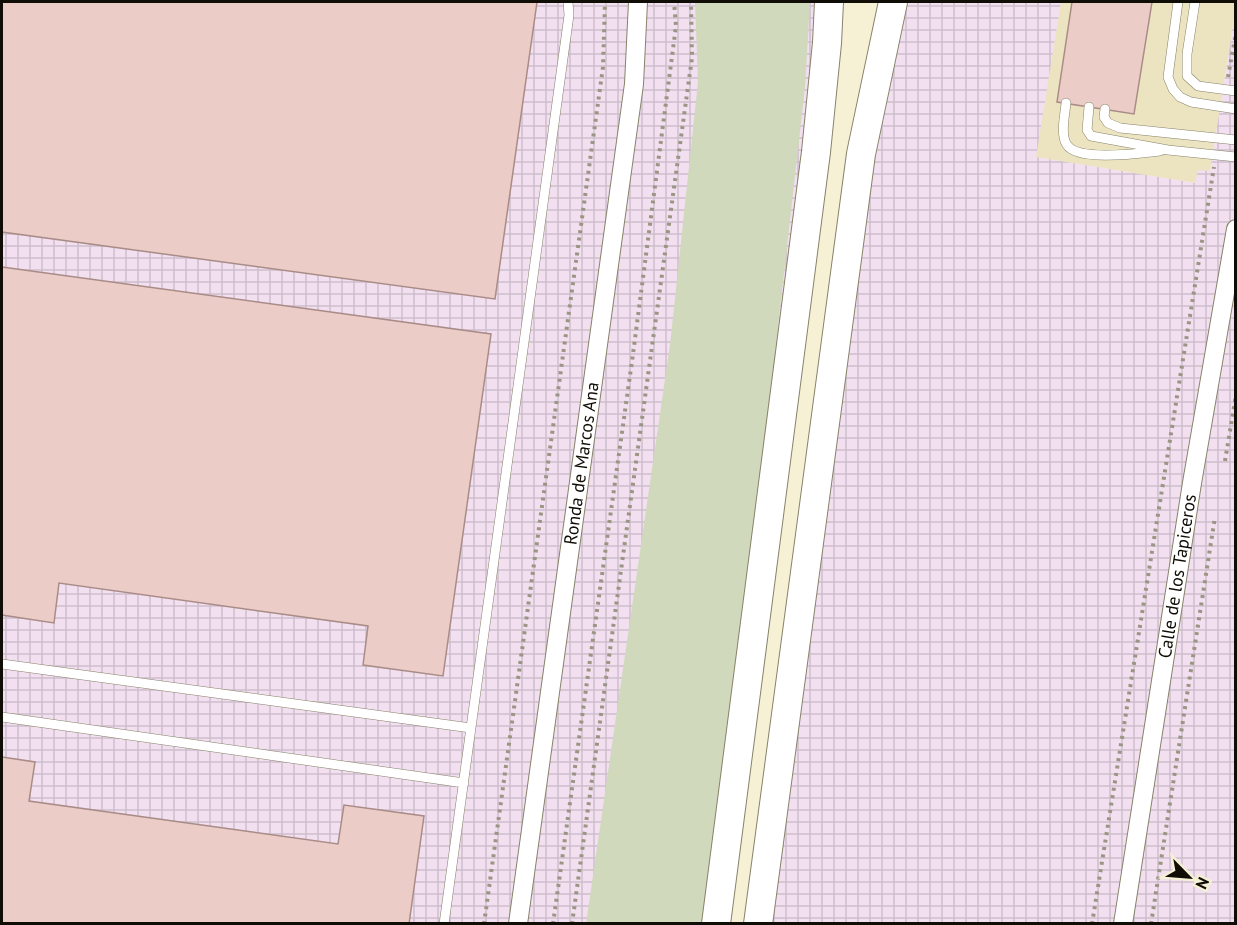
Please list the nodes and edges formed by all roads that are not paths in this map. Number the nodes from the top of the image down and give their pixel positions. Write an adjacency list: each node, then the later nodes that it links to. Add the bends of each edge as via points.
1 (568, 2): 18 (lane)
2 (638, 2): 21 (street, Ronda de Marcos Ana, via 634,84)
3 (830, 2): 22 (main road, via 816,152)
4 (893, 2): 23 (main road, via 861,154)
5 (1178, 2): 11 (lane, via 1168,77 1173,89 1191,102)
6 (1195, 2): 7 (lane, via 1187,76 1198,86)
7 (1231, 90)
8 (1066, 103): 13 (lane, via 1064,135 1070,149 1125,156)
9 (1089, 107): 13 (lane, via 1087,130 1091,136)
10 (1105, 109): 12 (lane, via 1108,123 1120,128)
11 (1236, 109)
12 (1236, 140)
13 (1168, 150): 14 (lane)
14 (1236, 157)
15 (1236, 229): 24 (street, Calle de los Tapiceros)
16 (2, 664): 18 (lane)
17 (2, 717): 19 (lane)
18 (471, 729): 19 (lane)
19 (464, 783): 20 (lane)
20 (444, 924)
21 (518, 924)
22 (716, 924)
23 (758, 924)
24 (1123, 924)

